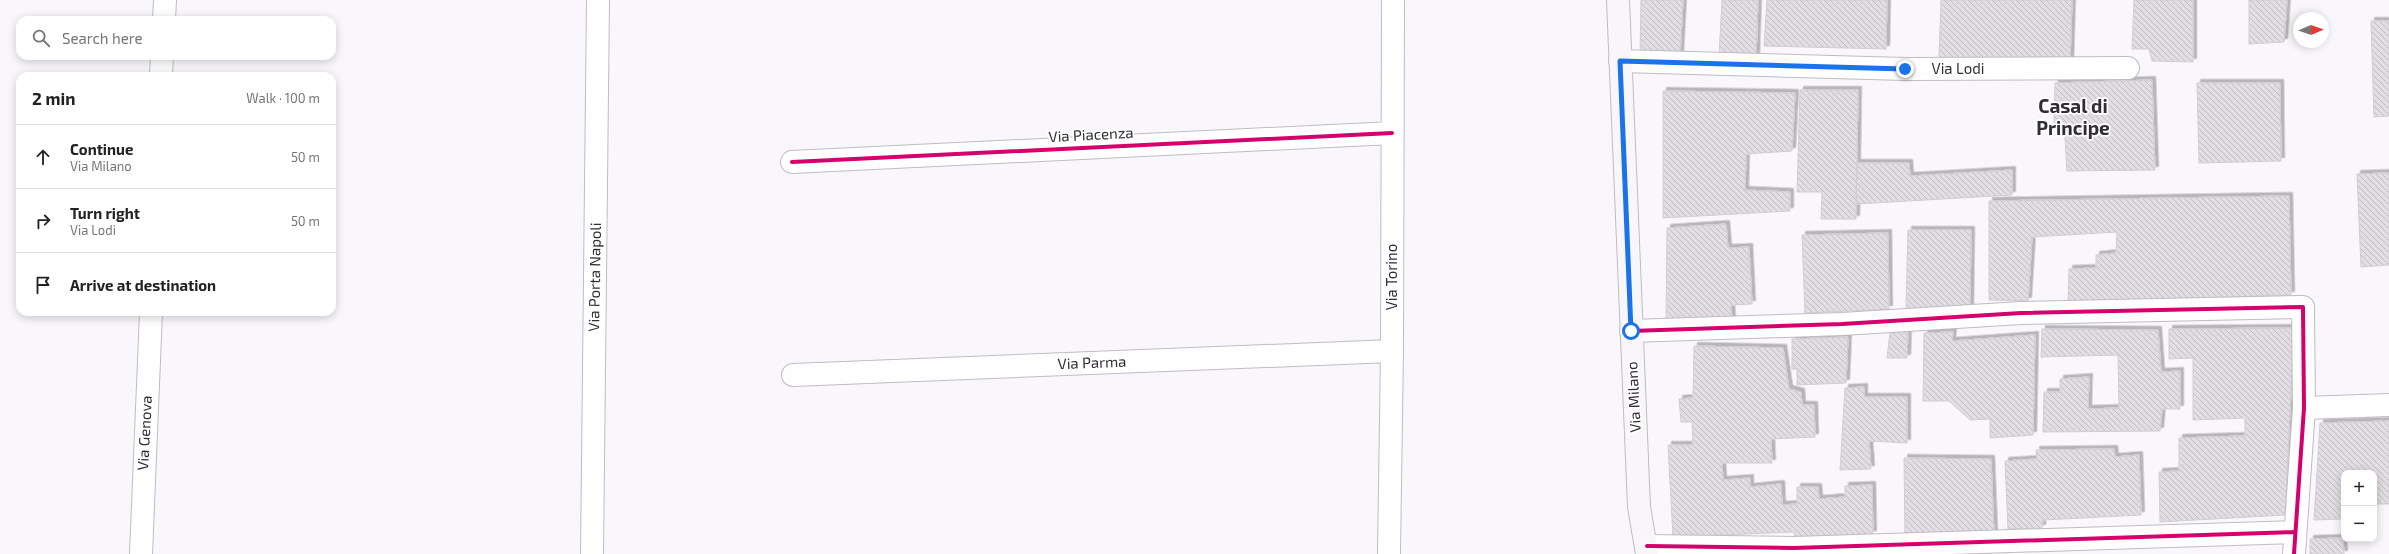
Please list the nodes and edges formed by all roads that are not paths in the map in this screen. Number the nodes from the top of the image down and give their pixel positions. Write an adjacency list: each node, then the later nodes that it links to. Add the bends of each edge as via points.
1 (165, 0): 5 (street)
2 (598, 0): 21 (street, Via Porta Napoli)
3 (1393, 0): 10 (street, Via Torino)
4 (1618, 0): 7 (street, Via Milano)
5 (164, 16)
6 (162, 60): 9 (street)
7 (1620, 61): 8 (street, Via Lodi, via 1905,69); 13 (street, Via Milano)
8 (2128, 68)
9 (162, 72)
10 (1392, 133): 11 (street, Via Piacenza); 14 (street, Via Torino)
11 (792, 162)
12 (151, 316): 20 (street, Via Genova)
13 (1631, 331): 17 (street, via 1842,324 2021,313 2303,307); 19 (street, Via Milano, via 1639,507)
14 (1392, 350): 15 (street, Via Parma); 22 (street, Via Torino)
15 (792, 375)
16 (2389, 405): 17 (street)
17 (2304, 408): 18 (street)
18 (2294, 532): 19 (street, via 1810,548); 23 (street)
19 (1647, 550)
20 (141, 554)
21 (592, 554)
22 (1389, 554)
23 (2294, 554)

